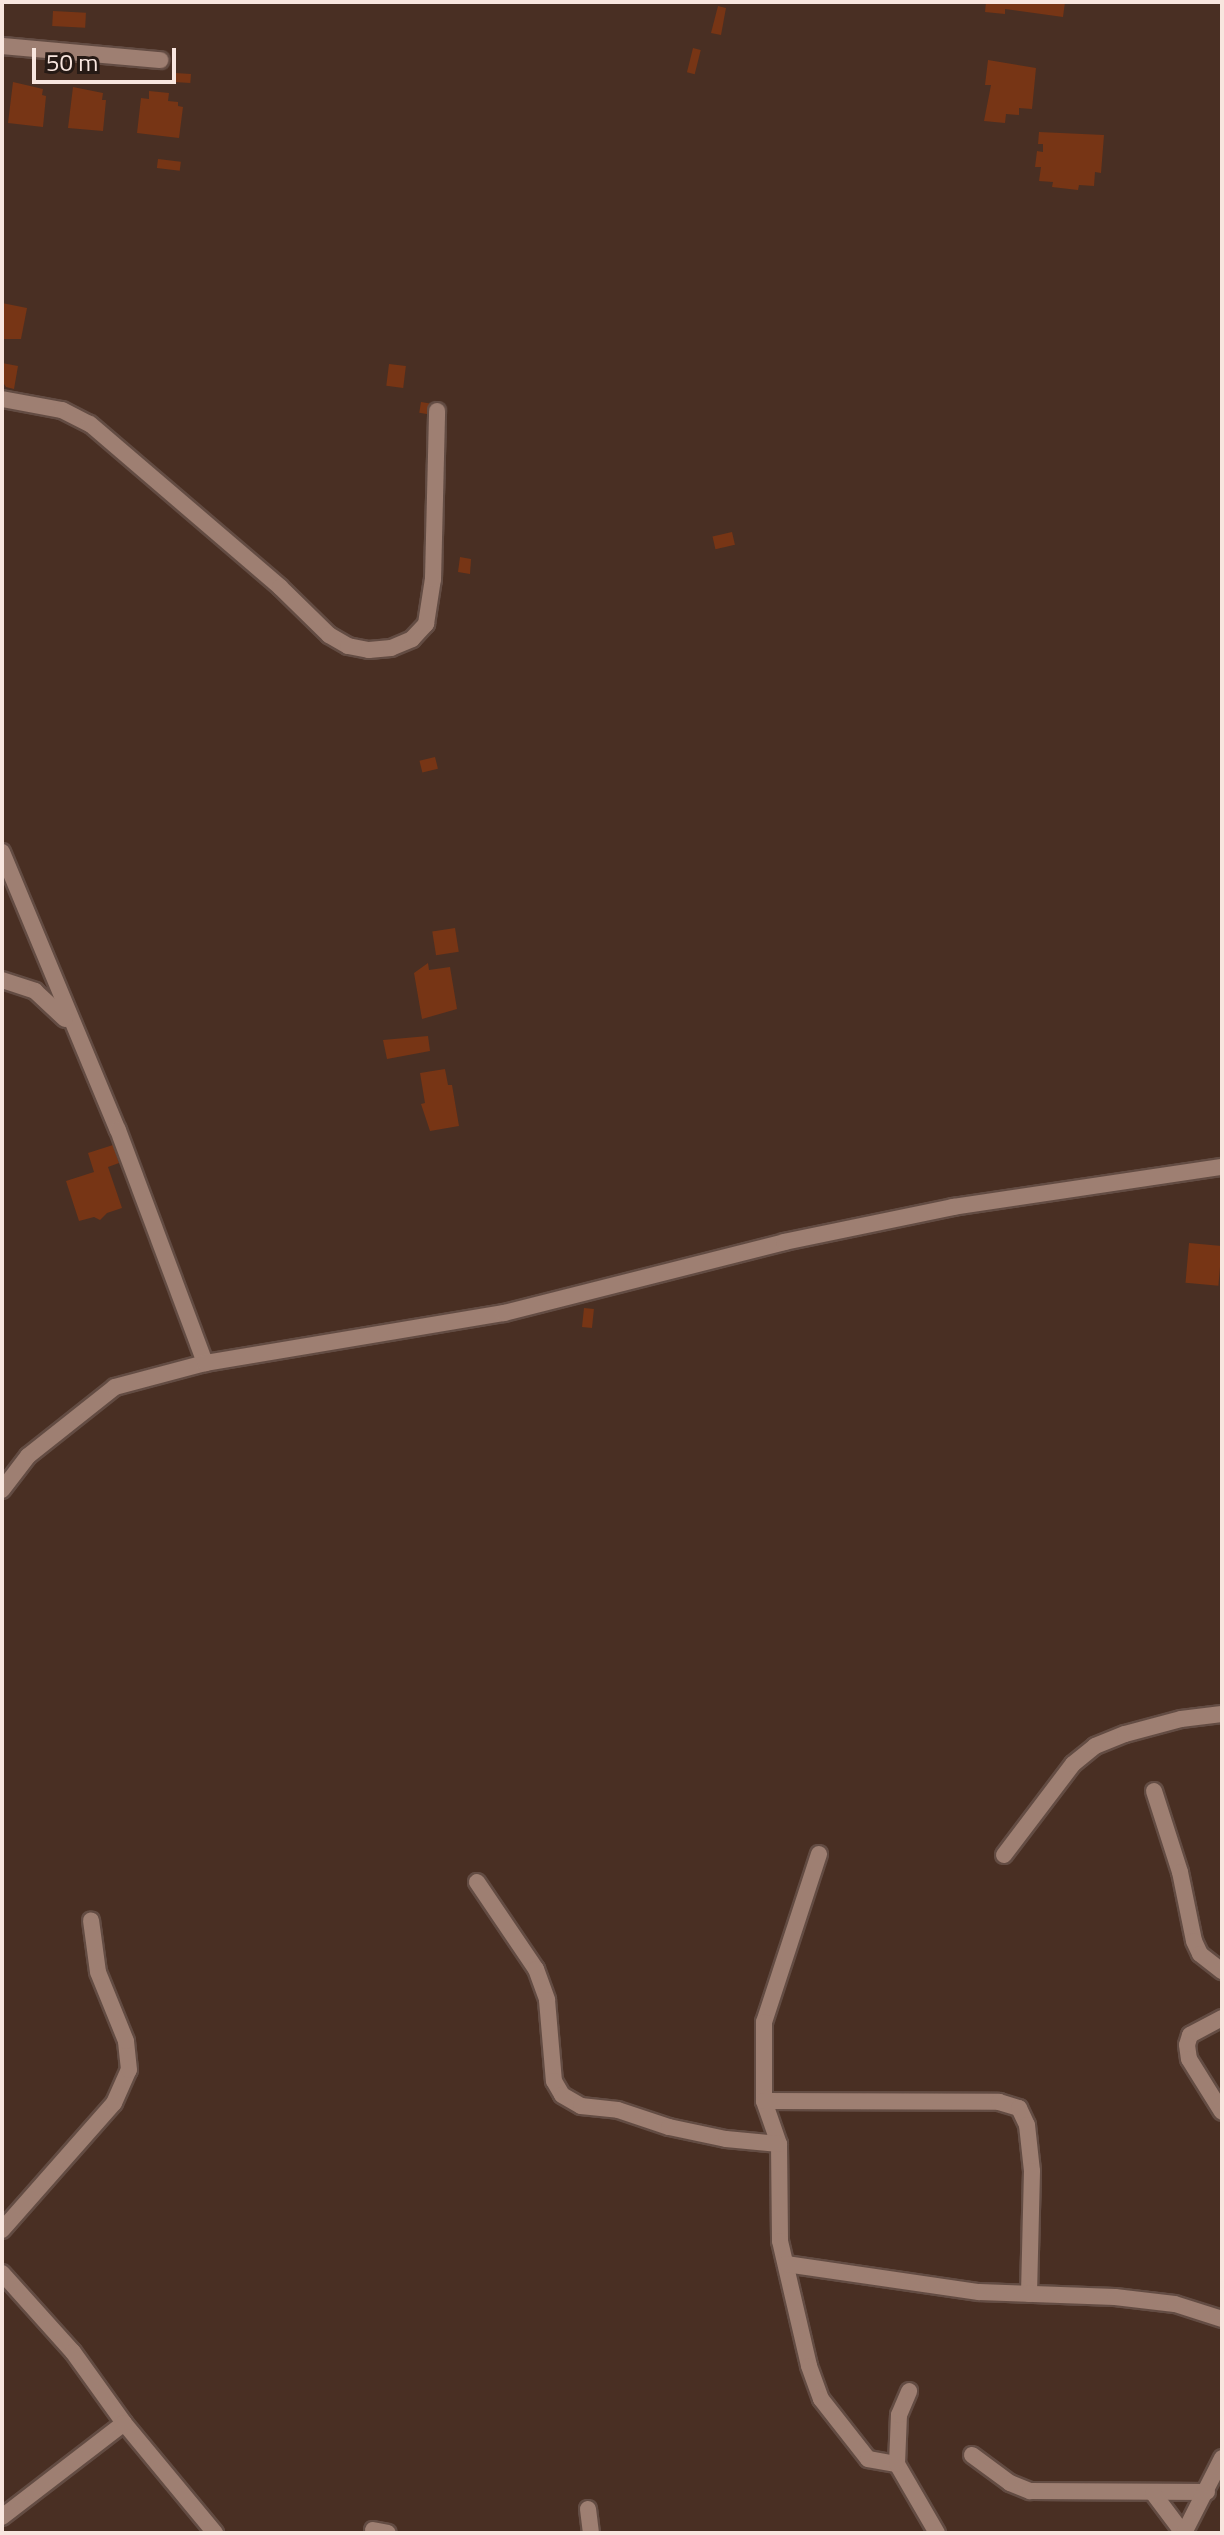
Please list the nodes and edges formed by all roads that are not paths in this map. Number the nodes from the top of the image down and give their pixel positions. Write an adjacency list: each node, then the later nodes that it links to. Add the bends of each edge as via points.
1 (2, 46): 2 (street)
2 (160, 60)
3 (2, 399): 4 (street, via 62,410 90,424 329,635 369,650 412,639 426,624 433,591)
4 (437, 411)
5 (2, 852): 7 (street)
6 (2, 980): 7 (street, via 35,991)
7 (74, 1030): 9 (street, via 118,1130)
8 (1222, 1167): 9 (street, via 953,1207 784,1242 504,1313)
9 (205, 1363): 10 (street, via 115,1387 28,1456)
10 (2, 1490)
11 (1222, 1714): 14 (street, via 1181,1719 1095,1746 1073,1764)
12 (1154, 1791): 17 (street, via 1180,1872 1194,1941 1200,1954)
13 (819, 1854): 19 (street, via 764,2022)
14 (1004, 1855)
15 (477, 1882): 21 (street, via 536,1969 547,2000 554,2081 562,2095 581,2106 618,2110 712,2136)
16 (91, 1920): 22 (street, via 98,1972 126,2041 129,2070 114,2103)
17 (1222, 1971)
18 (1222, 2018): 20 (street, via 1190,2035 1187,2045 1194,2070)
19 (764, 2101): 21 (street); 25 (street, via 999,2102 1019,2108 1027,2125 1032,2171)
20 (1222, 2112)
21 (779, 2144): 23 (street, via 778,2210)
22 (2, 2230)
23 (786, 2264): 25 (street, via 979,2292); 31 (street, via 821,2399 868,2459)
24 (2, 2273): 28 (street, via 73,2352)
25 (1029, 2294): 26 (street, via 1160,2302)
26 (1222, 2319)
27 (909, 2391): 31 (street, via 899,2415)
28 (124, 2423): 35 (street); 36 (street)
29 (972, 2455): 33 (street, via 1030,2491)
30 (1222, 2458): 32 (street)
31 (897, 2464): 38 (street)
32 (1207, 2492): 33 (street); 39 (street)
33 (1153, 2493): 39 (street)
34 (588, 2509): 37 (street)
35 (2, 2517)
36 (215, 2533)
37 (591, 2533)
38 (937, 2533)
39 (1183, 2533)

